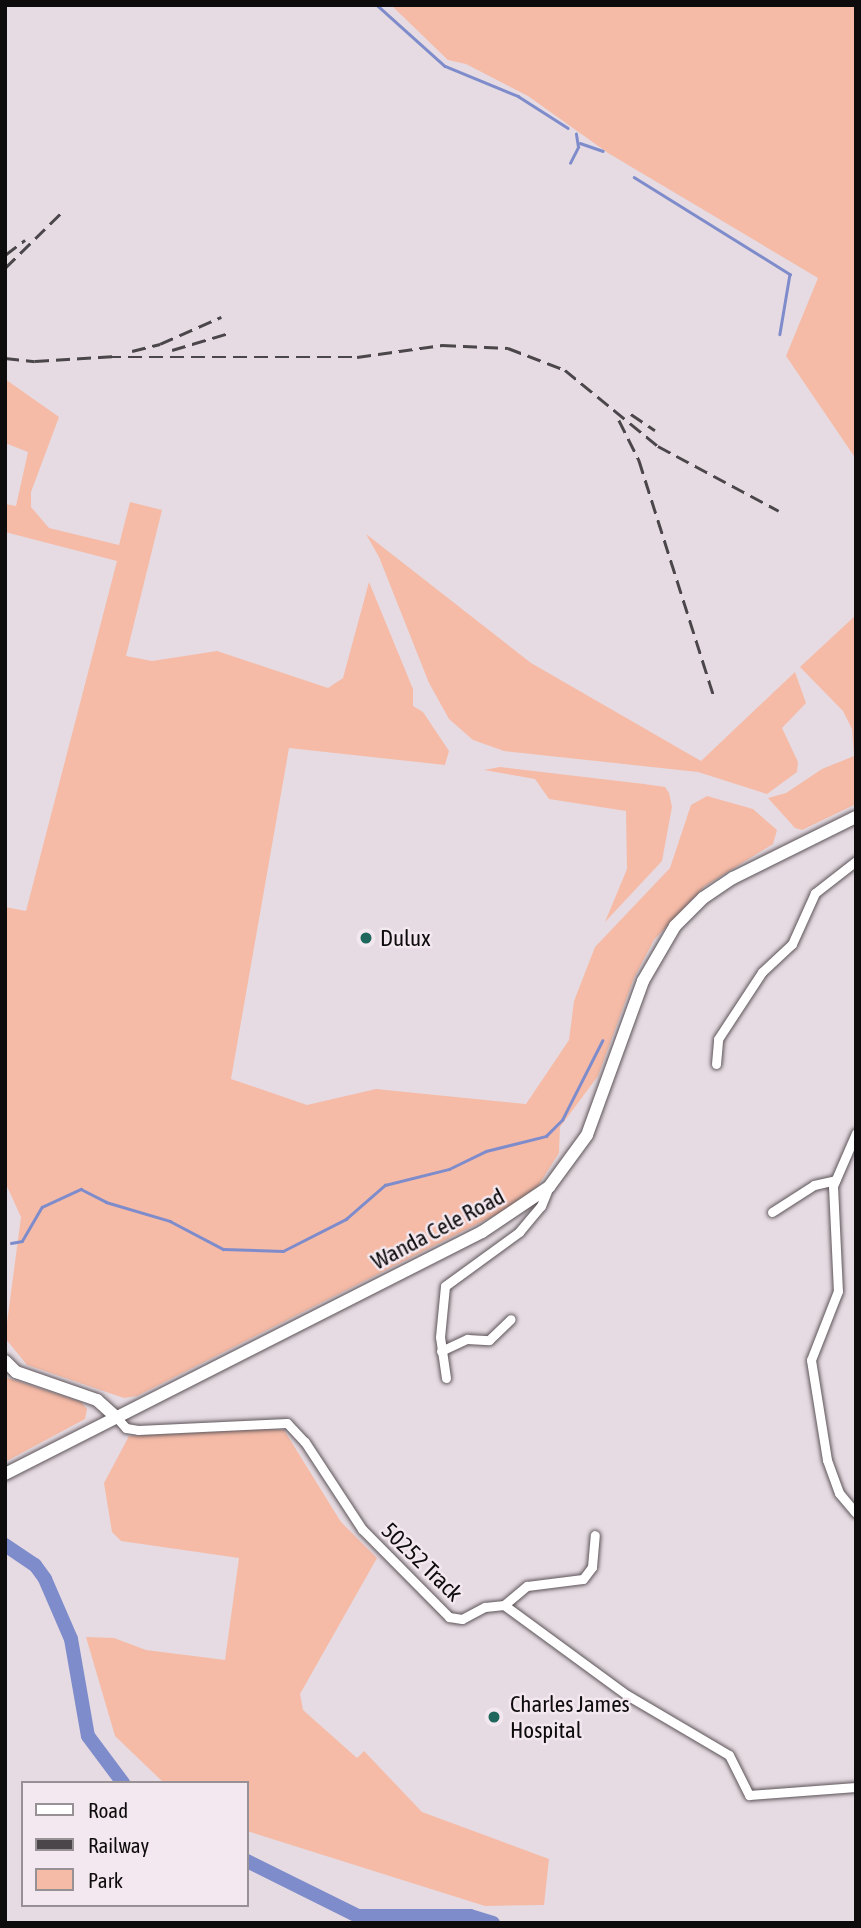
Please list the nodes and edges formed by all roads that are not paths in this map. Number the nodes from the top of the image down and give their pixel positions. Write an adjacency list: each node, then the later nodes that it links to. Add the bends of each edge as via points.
1 (856, 817): 6 (street, Wanda Cele Road, via 733,878 675,926 643,981 587,1135)
2 (856, 861): 3 (street, via 815,893 792,944 762,972 718,1038)
3 (716, 1064)
4 (856, 1133): 5 (street)
5 (835, 1180): 7 (street, via 814,1185); 14 (street, via 832,1200 838,1291 811,1360 827,1460 839,1493)
6 (549, 1187): 9 (street, via 541,1206 519,1232 445,1286); 12 (street, Wanda Cele Road, via 504,1221)
7 (772, 1212)
8 (511, 1319): 9 (street, via 489,1340 467,1339)
9 (442, 1351): 11 (street)
10 (5, 1361): 12 (street, via 16,1372 97,1400)
11 (446, 1378)
12 (117, 1418): 13 (street, Wanda Cele Road); 16 (street, 50252 Track, via 126,1428 138,1430 287,1423 306,1442 362,1529 449,1617 462,1619 485,1607)
13 (5, 1474)
14 (856, 1514)
15 (595, 1535): 16 (street, via 592,1567 583,1579 527,1586)
16 (503, 1605): 17 (street, via 617,1688 729,1755 749,1795)
17 (856, 1787)

